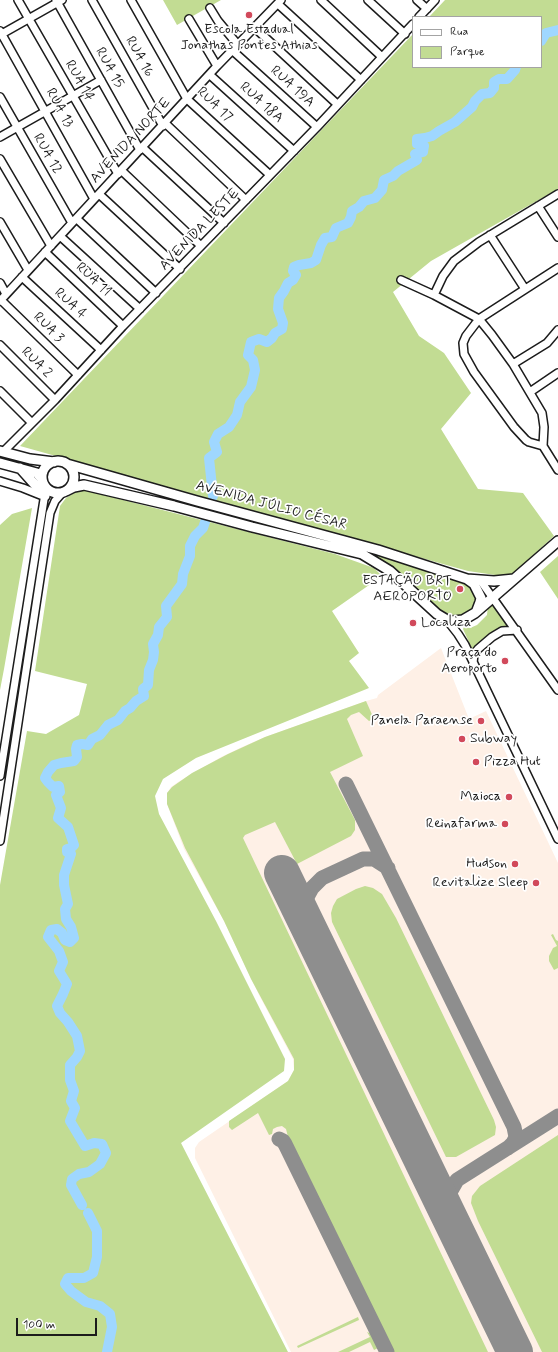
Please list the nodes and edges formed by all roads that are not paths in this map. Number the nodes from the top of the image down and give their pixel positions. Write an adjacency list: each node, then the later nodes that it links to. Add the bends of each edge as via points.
1 (18, 0): 13 (street, RUA 14)
2 (92, 0): 30 (street, RUA 16)
3 (131, 0): 27 (street, RUA 17)
4 (321, 0): 20 (street)
5 (368, 0): 18 (street)
6 (417, 0): 11 (street)
7 (435, 0): 11 (street)
8 (58, 1): 13 (street); 23 (street, RUA 15)
9 (279, 2): 16 (street, AVENIDA NORTE); 24 (street)
10 (210, 8): 19 (street, RUA 19A)
11 (427, 9): 12 (street)
12 (420, 16)
13 (29, 18): 17 (street); 25 (street, RUA 14)
14 (189, 19): 21 (street)
15 (412, 25): 18 (street, AVENIDA LESTE)
16 (255, 28): 19 (street, AVENIDA NORTE); 28 (street)
17 (1, 33): 29 (street, RUA 13)
18 (405, 34): 20 (street, AVENIDA LESTE)
19 (235, 48): 21 (street, AVENIDA NORTE); 31 (street, RUA 19A)
20 (382, 57): 24 (street, AVENIDA LESTE)
21 (217, 66): 22 (street, AVENIDA NORTE)
22 (210, 75): 27 (street, AVENIDA NORTE); 35 (street, RUA 18A)
23 (101, 80): 25 (street); 34 (street, RUA 15)
24 (361, 80): 28 (street, AVENIDA LESTE)
25 (73, 96): 29 (street); 37 (street, RUA 14)
26 (0, 97): 32 (street, RUA 12)
27 (187, 99): 30 (street, AVENIDA NORTE); 38 (street, RUA 17)
28 (337, 104): 31 (street, AVENIDA LESTE)
29 (46, 111): 32 (street); 40 (street, RUA 13)
30 (164, 124): 34 (street, AVENIDA NORTE); 41 (street, RUA 16)
31 (317, 127): 35 (street, AVENIDA LESTE)
32 (17, 128): 33 (street); 43 (street, RUA 12)
33 (0, 138)
34 (141, 148): 37 (street, AVENIDA NORTE); 45 (street, RUA 15)
35 (294, 151): 38 (street, AVENIDA LESTE)
36 (0, 159): 49 (street)
37 (120, 172): 40 (street, AVENIDA NORTE); 50 (street, RUA 14)
38 (270, 175): 41 (street, AVENIDA LESTE)
39 (558, 194): 42 (street)
40 (97, 197): 43 (street, AVENIDA NORTE); 53 (street, RUA 13)
41 (246, 200): 45 (street, AVENIDA LESTE)
42 (538, 206): 46 (street); 48 (street)
43 (74, 221): 47 (street, AVENIDA NORTE); 59 (street, RUA 12)
44 (0, 222): 54 (street)
45 (224, 223): 50 (street, AVENIDA LESTE)
46 (490, 235): 58 (street); 61 (street, via 454,262 443,276)
47 (60, 236): 49 (street, AVENIDA NORTE); 63 (street)
48 (558, 237)
49 (51, 246): 51 (street, AVENIDA NORTE)
50 (201, 246): 53 (street, AVENIDA LESTE)
51 (45, 252): 54 (street, AVENIDA NORTE); 66 (street, RUA 11)
52 (558, 268): 58 (street)
53 (180, 269): 59 (street, AVENIDA LESTE)
54 (28, 270): 55 (street, AVENIDA NORTE)
55 (22, 277): 60 (street, AVENIDA NORTE); 70 (street, RUA 4)
56 (401, 280): 61 (street)
57 (0, 283): 60 (street)
58 (525, 289): 65 (street)
59 (156, 293): 63 (street, AVENIDA LESTE)
60 (6, 294): 62 (street, AVENIDA NORTE)
61 (434, 295): 64 (street)
62 (0, 300): 73 (street, RUA 3)
63 (140, 309): 66 (street, AVENIDA LESTE)
64 (463, 311): 65 (street); 67 (street)
65 (479, 319): 67 (street); 71 (street)
66 (123, 326): 70 (street, AVENIDA LESTE)
67 (473, 327): 78 (street, via 466,336 463,348 474,372 522,437)
68 (558, 330): 71 (street, via 546,342)
69 (0, 345): 76 (street, RUA 2)
70 (101, 350): 73 (street, AVENIDA LESTE)
71 (513, 364): 75 (street)
72 (558, 373): 75 (street)
73 (78, 376): 76 (street, AVENIDA LESTE)
74 (0, 391): 77 (street)
75 (530, 392): 78 (street, via 544,421)
76 (55, 400): 77 (street, AVENIDA LESTE)
77 (31, 422): 79 (street, AVENIDA LESTE)
78 (543, 446): 86 (street)
79 (1, 451): 80 (main road)
80 (54, 462): 82 (main road); 88 (main road, via 44,470)
81 (0, 463): 83 (main road)
82 (67, 464): 89 (main road, via 74,476 72,484); 91 (main road, AVENIDA JÚLIO CÉSAR, via 378,550)
83 (9, 465): 84 (main road); 85 (main road)
84 (20, 468): 88 (main road); 88 (main road, via 37,473)
85 (0, 469)
86 (558, 470)
87 (0, 481): 88 (street, via 23,488)
88 (44, 488): 89 (main road, via 53,492); 100 (street)
89 (64, 492): 96 (main road, AVENIDA JÚLIO CÉSAR, via 84,485 362,554 390,571 432,610); 102 (street, via 55,500 50,513)
90 (558, 541): 92 (main road)
91 (467, 579): 93 (main road, AVENIDA JÚLIO CÉSAR); 95 (main road, via 474,584 481,598)
92 (514, 579): 93 (main road, AVENIDA JÚLIO CÉSAR); 94 (main road)
93 (480, 580): 94 (street)
94 (493, 598): 95 (main road); 97 (street)
95 (475, 613): 96 (main road, via 464,620)
96 (447, 620): 98 (street, AVENIDA JÚLIO CÉSAR, via 458,634)
97 (516, 630): 98 (street, via 502,631 492,637 474,654); 99 (street)
98 (473, 663): 101 (street, AVENIDA JÚLIO CÉSAR)
99 (558, 690)
100 (0, 776)
101 (558, 839)
102 (0, 841)

